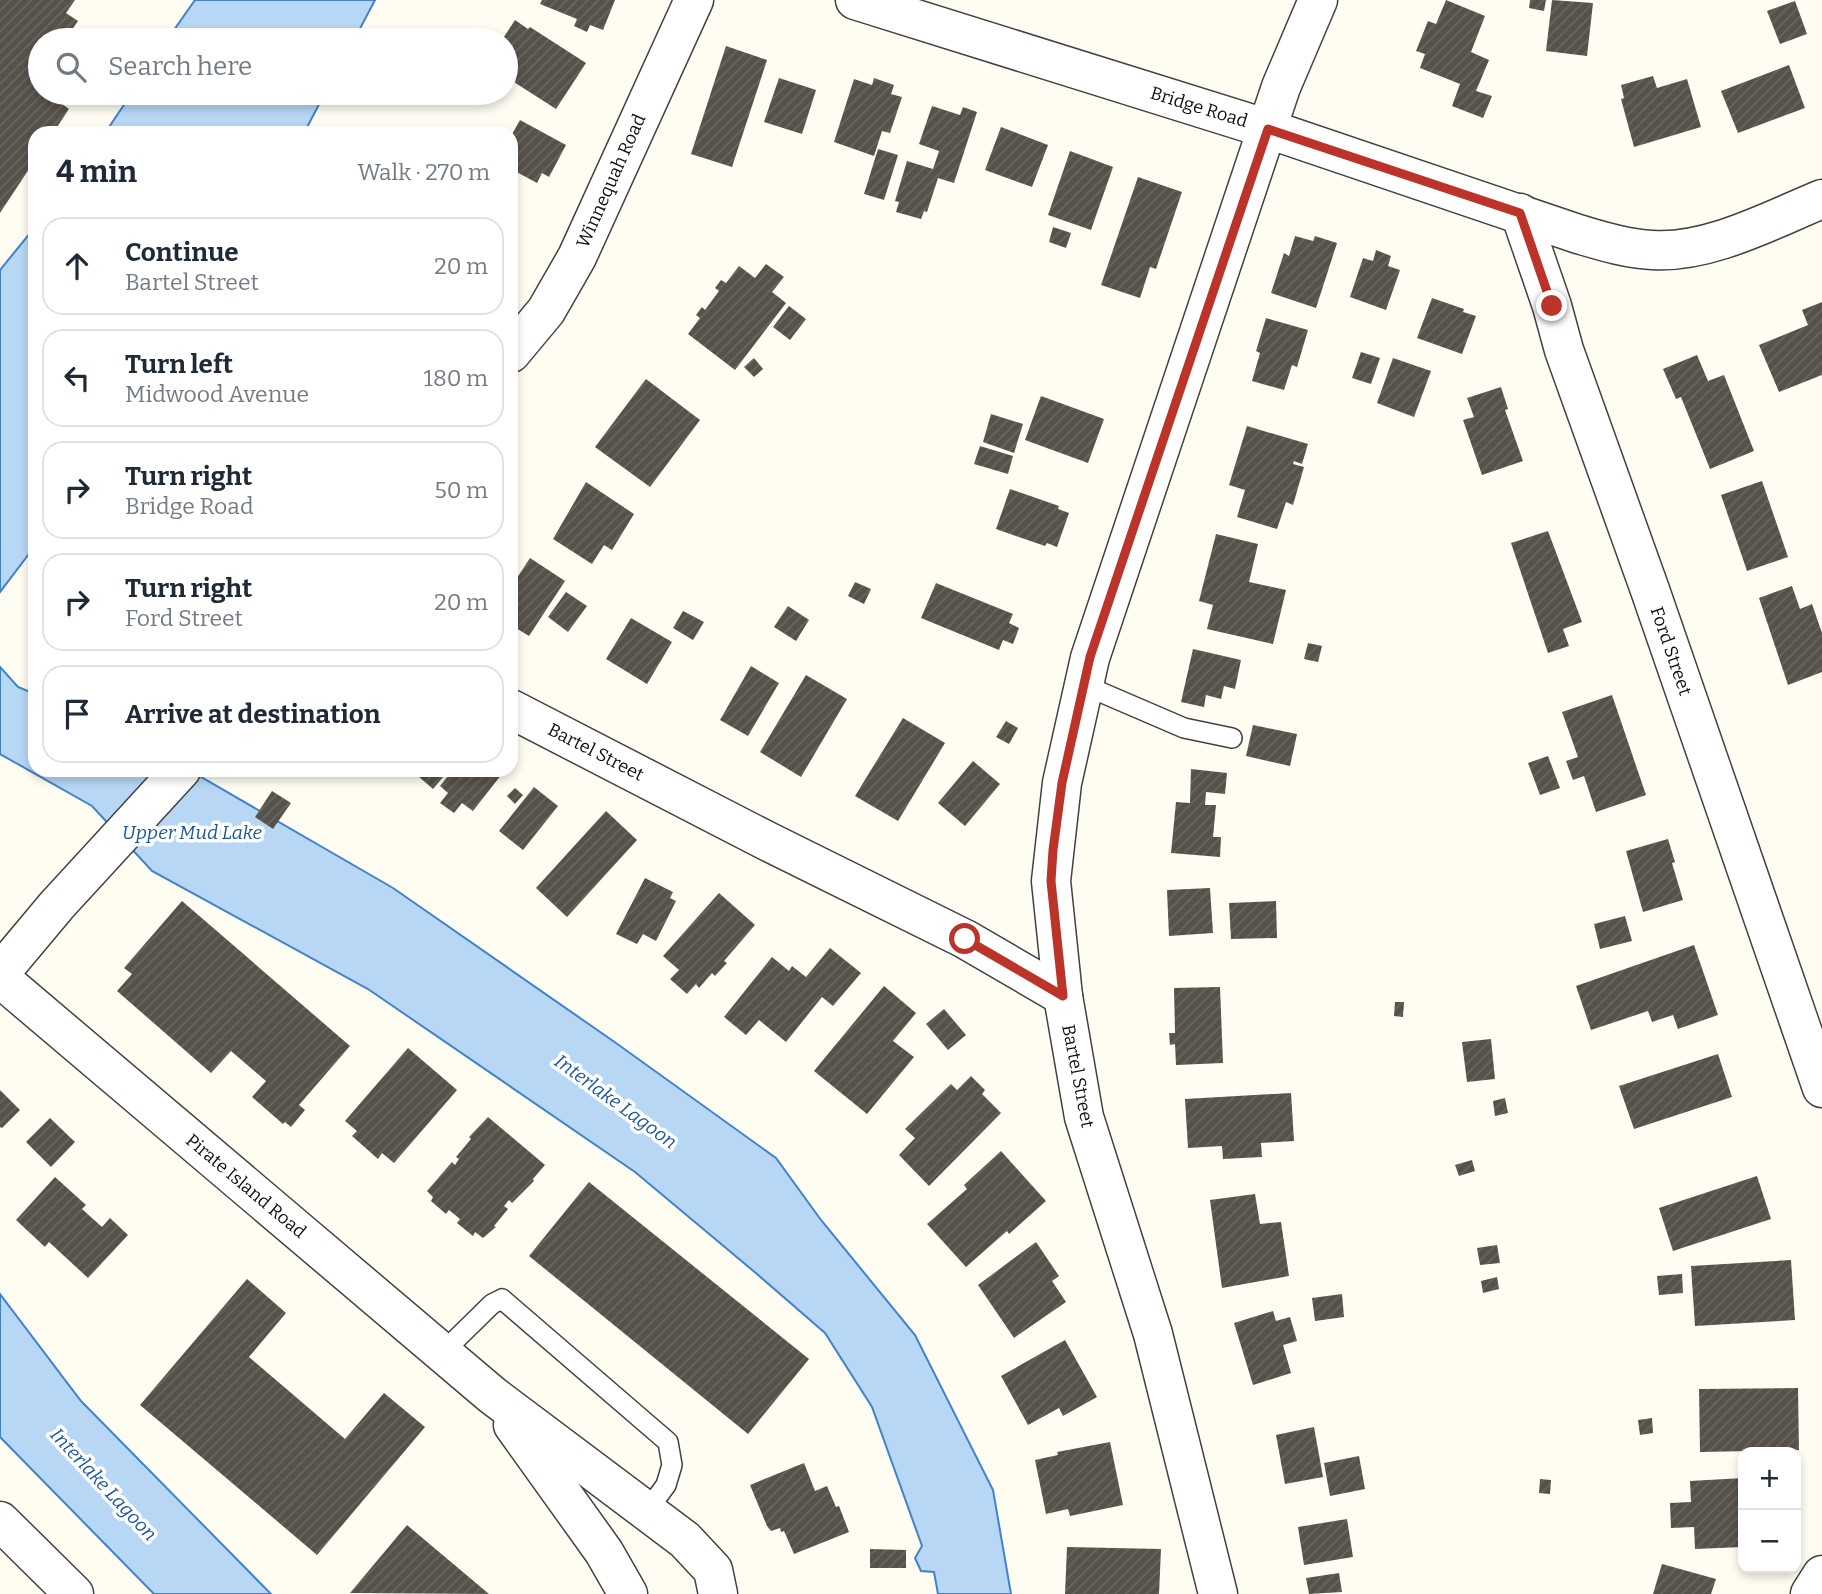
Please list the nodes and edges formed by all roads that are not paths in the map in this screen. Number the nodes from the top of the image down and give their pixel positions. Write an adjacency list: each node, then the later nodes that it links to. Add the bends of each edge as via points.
1 (694, 0): 7 (street, Winnequah Road, via 577,257 546,311)
2 (855, 0): 4 (street, Bridge Road)
3 (1318, 0): 4 (street)
4 (1268, 129): 6 (street, Bridge Road); 8 (street)
5 (1822, 199): 6 (street, Bridge Road, via 1731,237 1653,251 1590,237)
6 (1520, 213): 14 (street, Ford Street, via 1563,350)
7 (518, 345)
8 (1084, 685): 10 (lane, via 1184,728); 13 (street, via 1062,783 1051,881)
9 (518, 713): 13 (street, Bartel Street, via 965,939)
10 (1233, 738)
11 (175, 777): 12 (street, via 57,905)
12 (0, 975): 15 (street, Pirate Island Road)
13 (1063, 996): 23 (street, Bartel Street, via 1084,1117 1153,1334)
14 (1822, 1088)
15 (442, 1353): 16 (street, Pirate Island Road); 17 (lane, via 502,1299 668,1442 672,1465 666,1485)
16 (492, 1395): 17 (street, Pirate Island Road); 21 (street, Pirate Island Road, via 604,1552)
17 (647, 1511): 22 (street, Pirate Island Road, via 685,1540 713,1570)
18 (0, 1521): 20 (street)
19 (1822, 1575): 24 (street)
20 (74, 1594)
21 (628, 1594)
22 (718, 1594)
23 (1218, 1594)
24 (1810, 1594)

